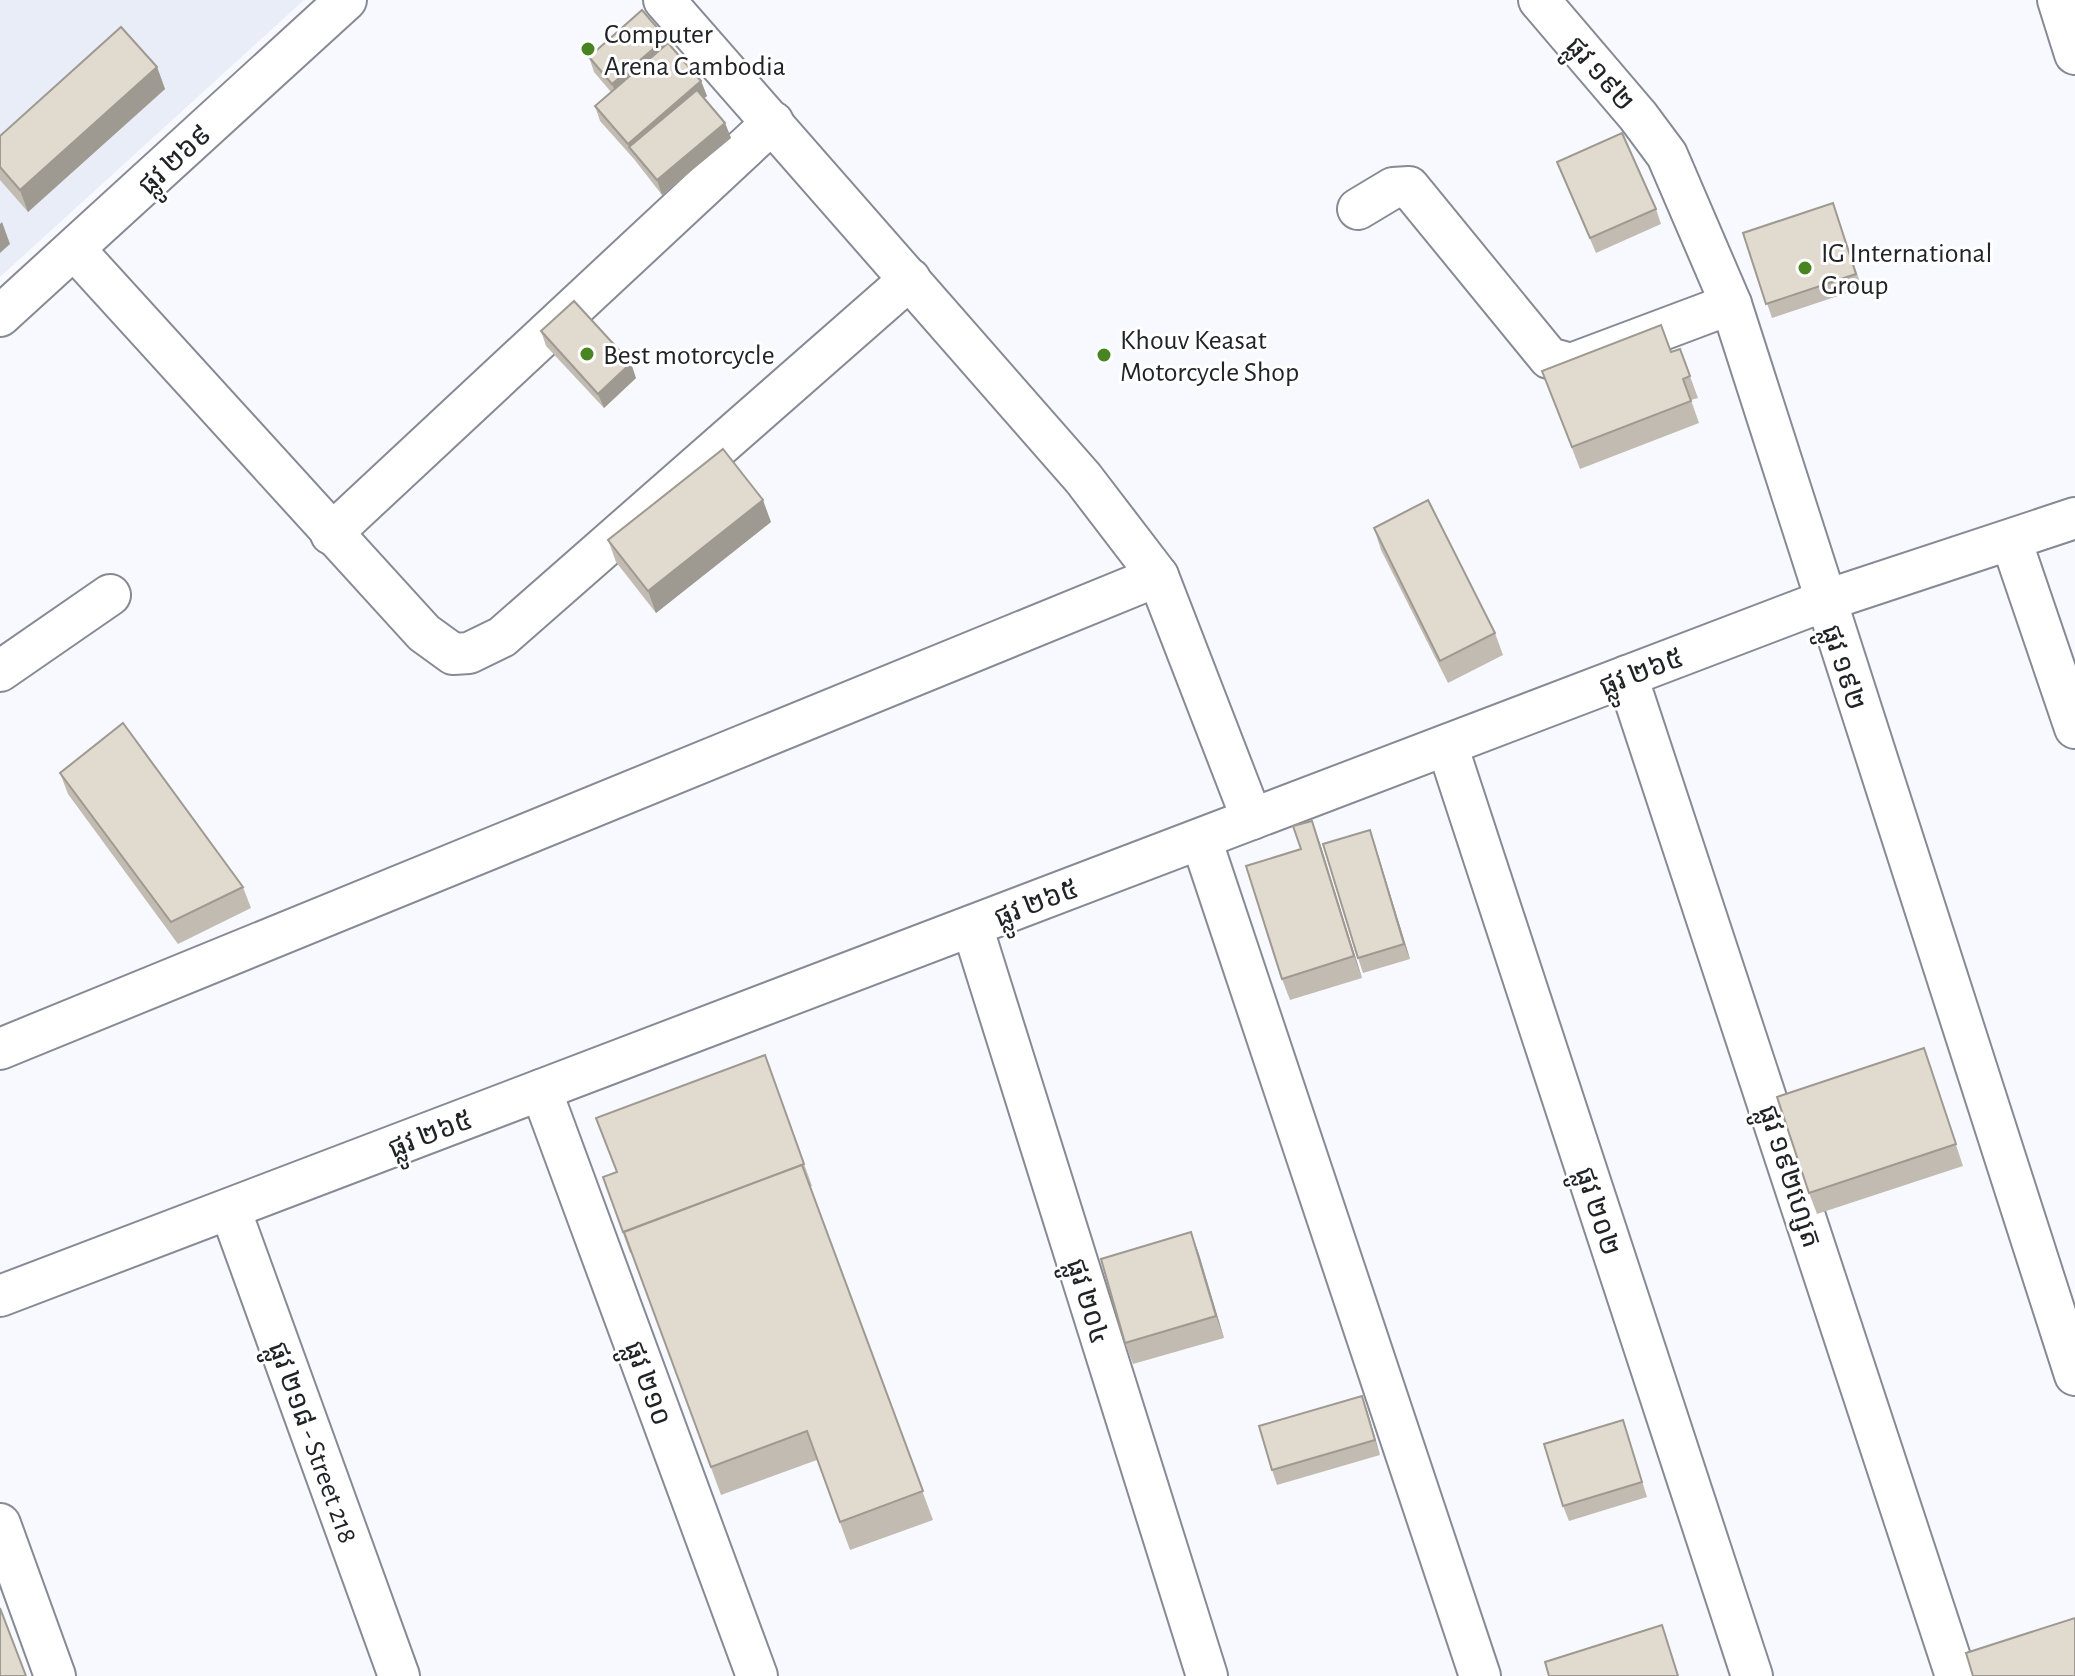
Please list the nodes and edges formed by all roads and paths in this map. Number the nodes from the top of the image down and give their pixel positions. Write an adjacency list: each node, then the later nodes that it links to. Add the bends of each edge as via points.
1 (346, 0): 8 (street, ផ្លូវ ២៦៩)
2 (664, 0): 6 (street)
3 (1539, 0): 10 (street, ផ្លូវ ១៩២, via 1667,155)
4 (2058, 0): 5 (street)
5 (2075, 54)
6 (773, 122): 9 (street); 13 (street)
7 (1358, 209): 10 (street, via 1393,188 1409,187 1558,363 1571,364)
8 (75, 250): 11 (street, ផ្លូវ ២៦៩); 13 (street)
9 (910, 279): 13 (street, via 502,637 469,653 453,654 424,633); 15 (street, via 1083,478)
10 (1731, 304): 17 (street, ផ្លូវ ១៩២)
11 (0, 316)
12 (2075, 518): 14 (street, ផ្លូវ ២៦៥)
13 (331, 534)
14 (2011, 540): 17 (street, ផ្លូវ ២៦៥); 20 (street)
15 (1158, 576): 22 (street); 25 (street)
16 (110, 595): 18 (street)
17 (1824, 601): 19 (street, ផ្លូវ ២៦៥); 29 (street, ផ្លូវ ១៩២)
18 (0, 671)
19 (1627, 676): 21 (street, ផ្លូវ ២៦៥); 37 (street, ផ្លូវ ១៩២ហ្សេត)
20 (2075, 728)
21 (1447, 745): 22 (street, ផ្លូវ ២៦៥); 36 (street, ផ្លូវ ២០២)
22 (1252, 819): 23 (street, ផ្លូវ ២៦៥)
23 (1201, 839): 24 (street, ផ្លូវ ២៦៥); 35 (street)
24 (972, 926): 26 (street, ផ្លូវ ២៦៥); 34 (street, ផ្លូវ ២០៤)
25 (0, 1049)
26 (541, 1090): 27 (street, ផ្លូវ ២៦៥); 33 (street, ផ្លូវ ២១០)
27 (230, 1209): 28 (street, ផ្លូវ ២៦៥); 32 (street, ផ្លូវ ២១៨ - Street 218)
28 (0, 1296)
29 (2075, 1375)
30 (0, 1524): 31 (street)
31 (55, 1676)
32 (399, 1676)
33 (757, 1676)
34 (1207, 1676)
35 (1480, 1676)
36 (1752, 1676)
37 (1956, 1676)

